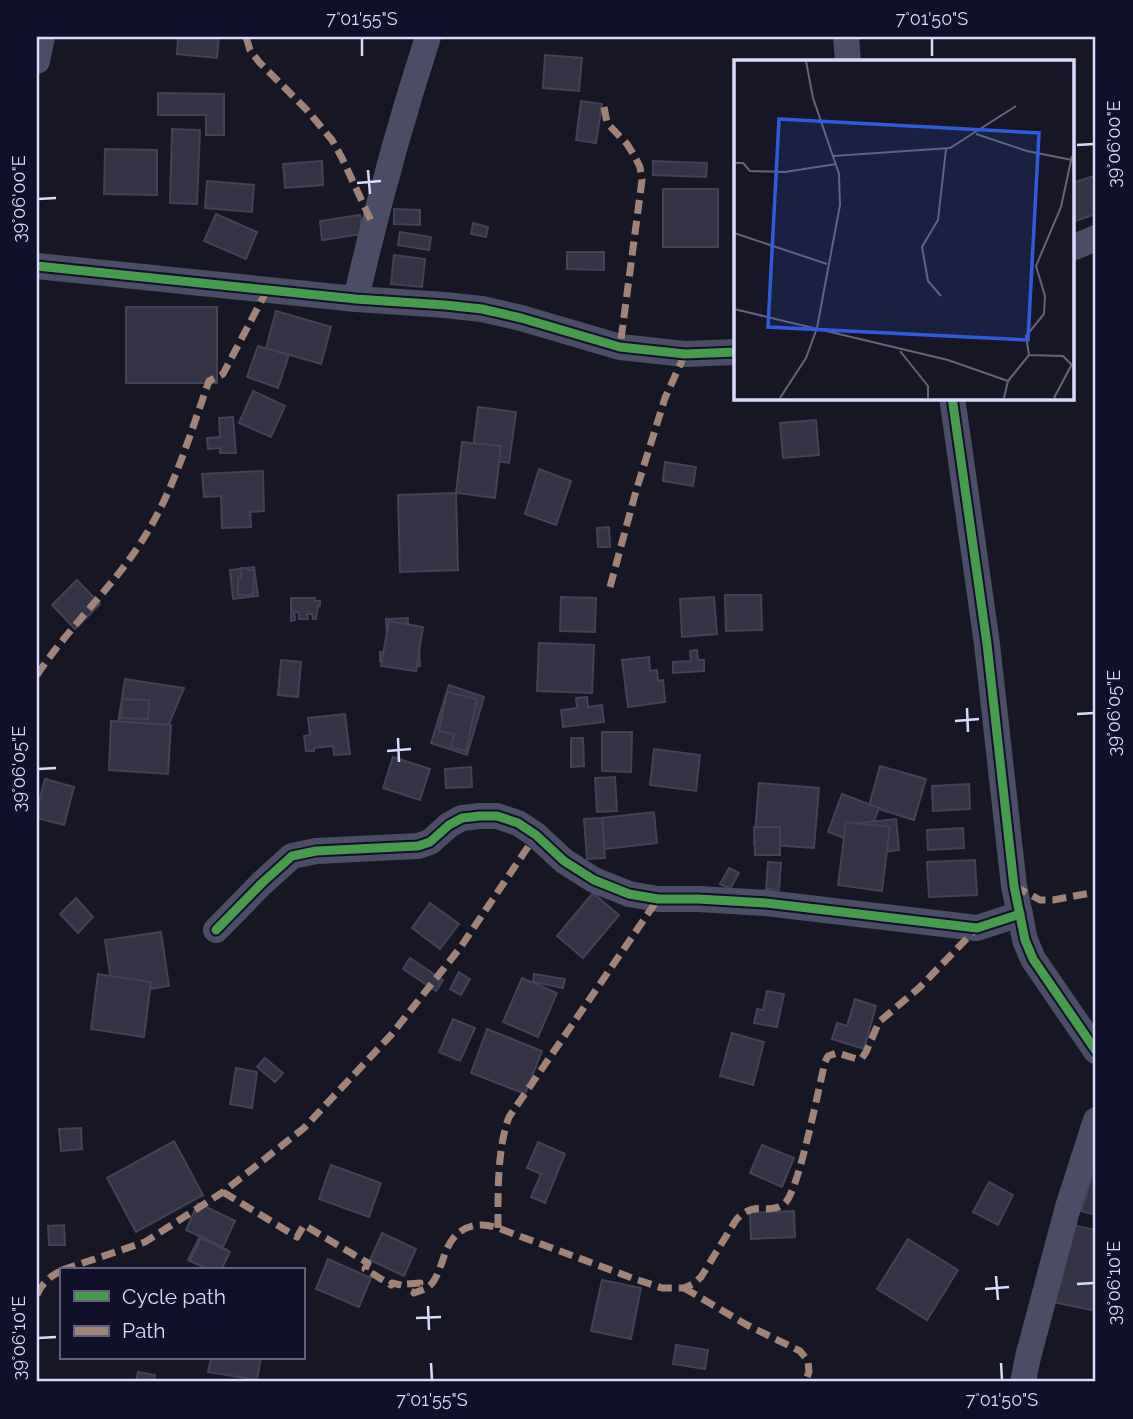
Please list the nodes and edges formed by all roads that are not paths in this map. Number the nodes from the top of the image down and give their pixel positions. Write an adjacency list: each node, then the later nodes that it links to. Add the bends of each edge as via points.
1 (41, 37): 5 (street)
2 (428, 37): 9 (street, via 397,136)
3 (846, 37): 4 (street)
4 (848, 60)
5 (37, 61)
6 (1096, 238): 7 (street)
7 (1074, 247)
8 (37, 267): 9 (street)
9 (356, 299): 10 (street, via 482,309 620,347 685,354)
10 (734, 352)
11 (951, 399): 12 (street)
12 (1020, 914): 13 (street, via 977,928 766,903 629,894 564,861 518,823 480,816 463,817 418,846 292,856); 14 (street, via 1032,959)
13 (216, 930)
14 (1096, 1051)
15 (1096, 1120): 16 (street, via 1068,1207)
16 (1023, 1382)

